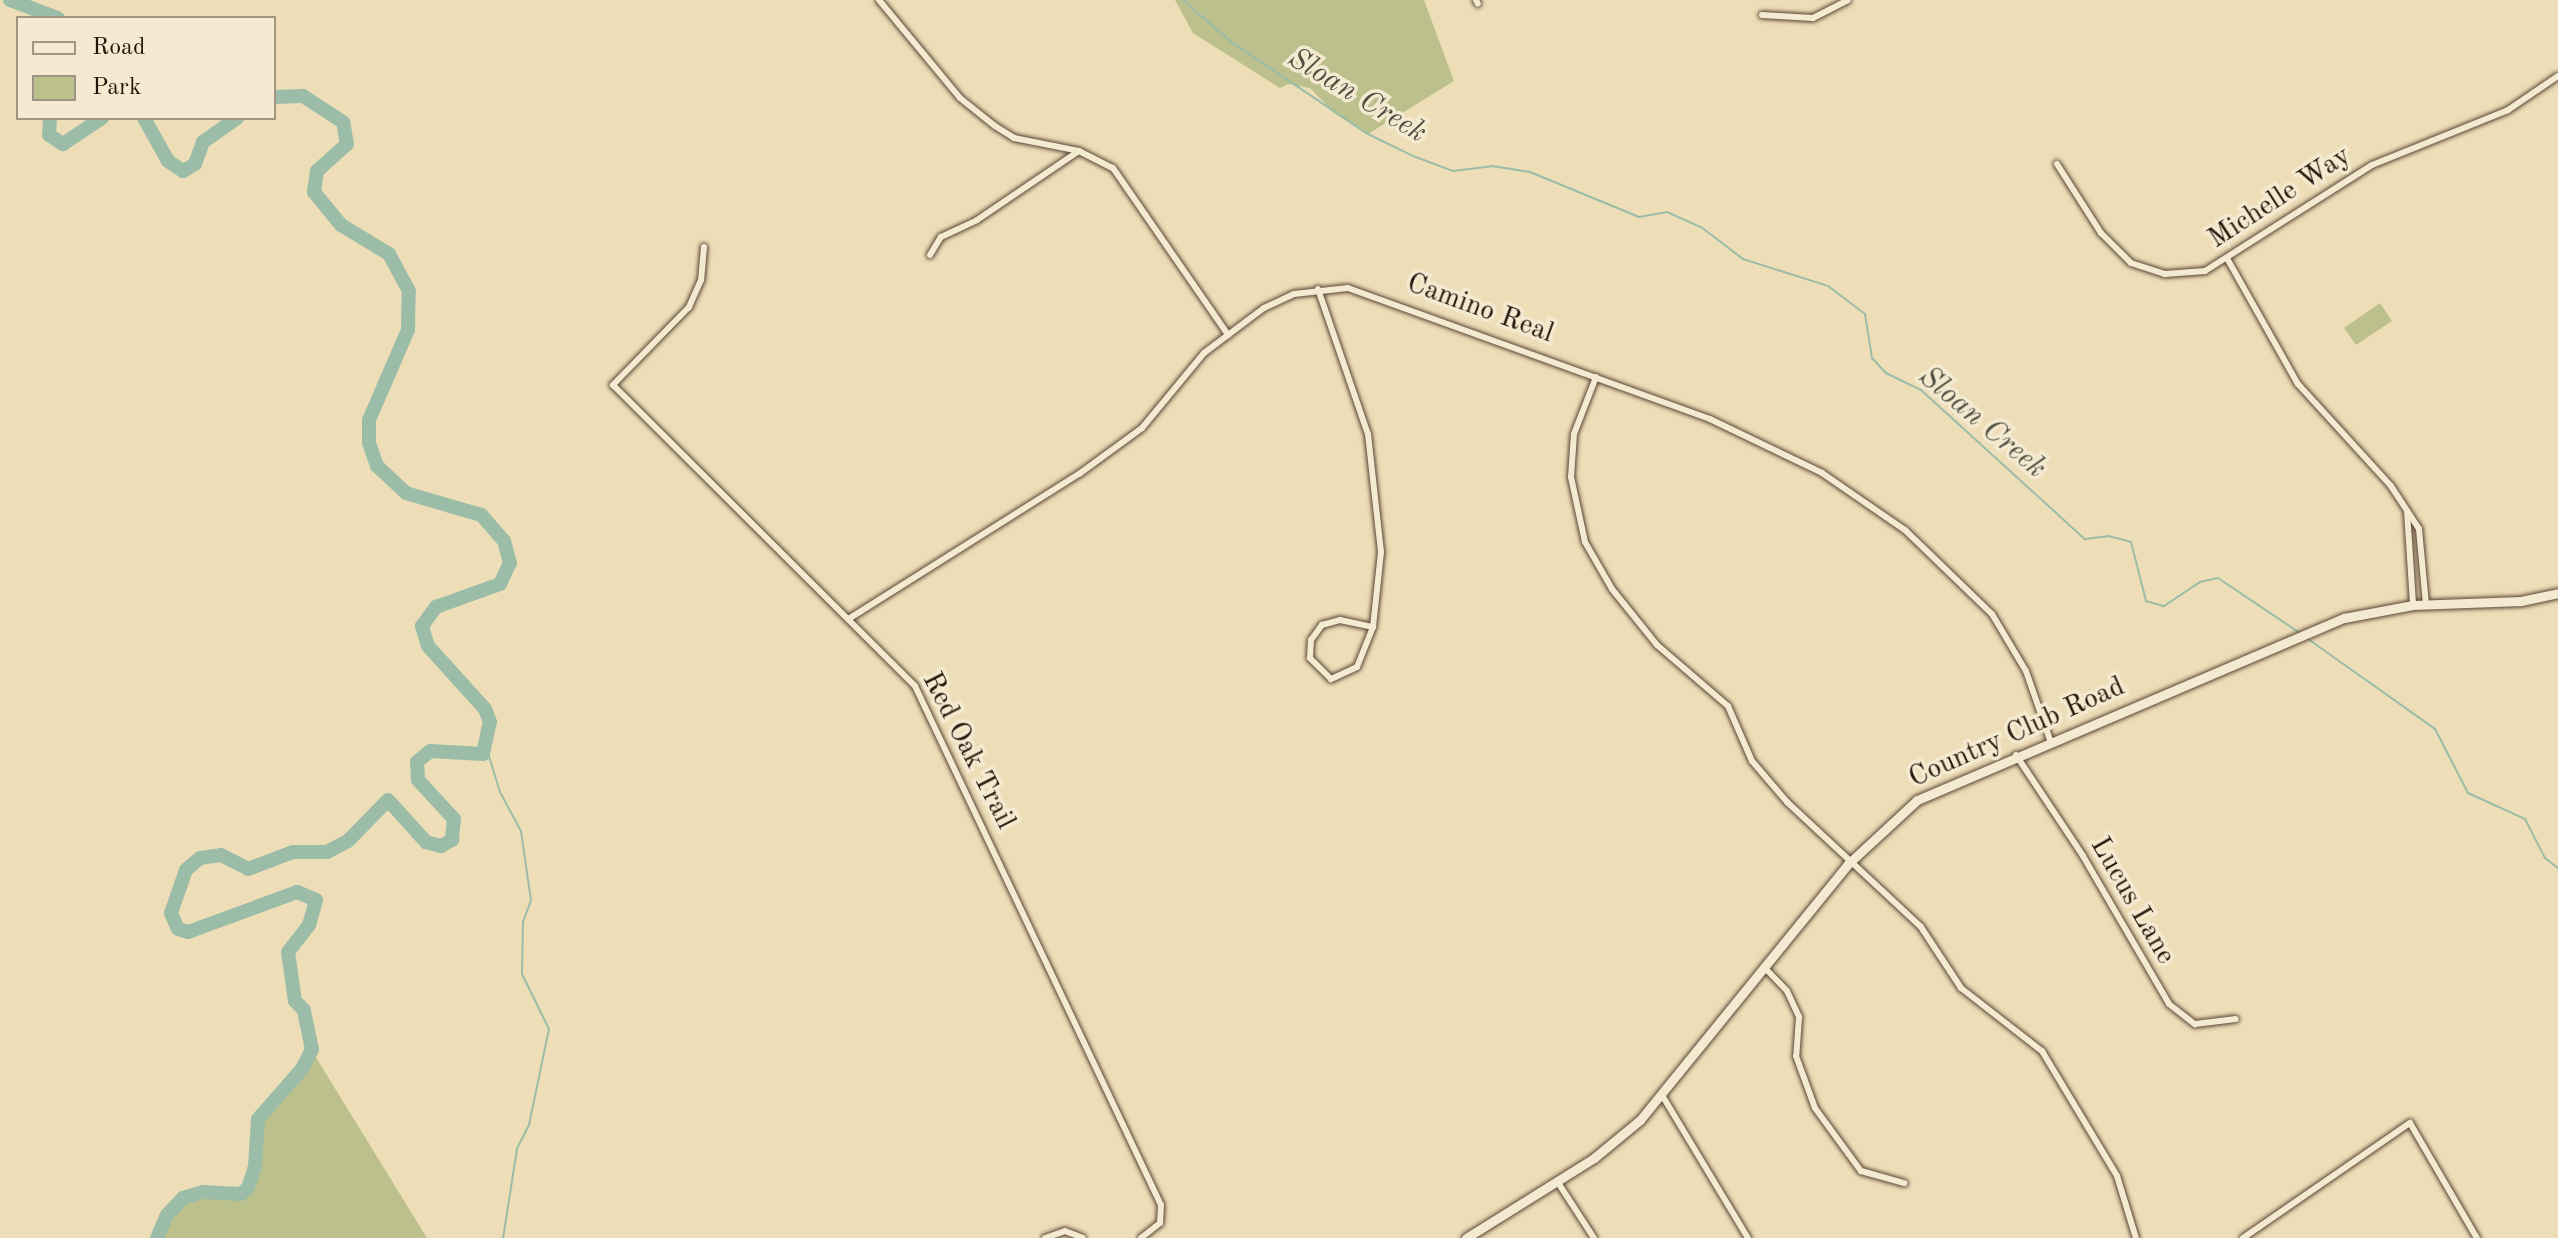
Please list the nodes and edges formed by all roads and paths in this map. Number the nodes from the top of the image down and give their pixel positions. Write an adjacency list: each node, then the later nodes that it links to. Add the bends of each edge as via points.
1 (879, 0): 5 (street, via 972,110 1014,138)
2 (1848, 0): 3 (street, via 1813,18)
3 (1762, 15)
4 (2558, 77): 9 (street, Michelle Way, via 2508,110 2372,165)
5 (1079, 151): 8 (street, via 977,220 941,237); 11 (street, via 1118,173)
6 (2057, 164): 9 (street, Michelle Way, via 2101,233 2131,263 2165,274 2205,271)
7 (704, 247): 17 (street, Red Oak Trail, via 701,280 689,307 613,385)
8 (930, 255)
9 (2228, 260): 13 (street, via 2298,384)
10 (1318, 289): 11 (street, Camino Real, via 1284,298); 12 (street, Camino Real, via 1348,288 1390,299); 18 (street, via 1368,434 1381,552)
11 (1228, 335): 17 (street, Camino Real, via 1204,353 1163,407 1120,444)
12 (1596, 377): 19 (street, Camino Real, via 1755,439 1822,473 1905,530 1992,614 2026,671); 21 (street, via 1574,434 1571,477 1574,503 1595,563 1647,635 1728,706 1760,774)
13 (2406, 507): 15 (street, via 2419,529 2425,558); 16 (street)
14 (2558, 593): 15 (main road, Country Club Road, via 2521,601)
15 (2426, 604): 16 (main road, Country Club Road)
16 (2413, 605): 19 (main road, Country Club Road, via 2373,609 2322,626)
17 (850, 618): 29 (street, Red Oak Trail, via 903,670 922,698 1157,1195 1162,1219)
18 (1373, 627): 18 (street, via 1365,656 1348,675 1324,676 1310,658 1311,640 1322,625 1340,620)
19 (2050, 740): 20 (main road, Country Club Road)
20 (2016, 755): 21 (main road, Country Club Road, via 1917,800); 23 (street, Lucus Lane, via 2083,856 2169,1004 2195,1024)
21 (1848, 864): 22 (main road, Country Club Road); 33 (street, via 1921,927 1961,988 2042,1051 2117,1176)
22 (1764, 967): 24 (main road, Country Club Road); 26 (street, via 1787,991 1799,1017 1796,1056 1815,1108 1861,1171)
23 (2236, 1019)
24 (1662, 1095): 25 (main road, Country Club Road, via 1623,1136); 32 (street)
25 (1557, 1181): 30 (main road, Country Club Road); 31 (street)
26 (1904, 1183)
27 (1045, 1238): 28 (street, via 1069,1231)
28 (1083, 1238)
29 (1141, 1238)
30 (1466, 1238)
31 (1594, 1238)
32 (1748, 1238)
33 (2136, 1238)
34 (2243, 1238): 35 (street, via 2410,1123)
35 (2477, 1238)

